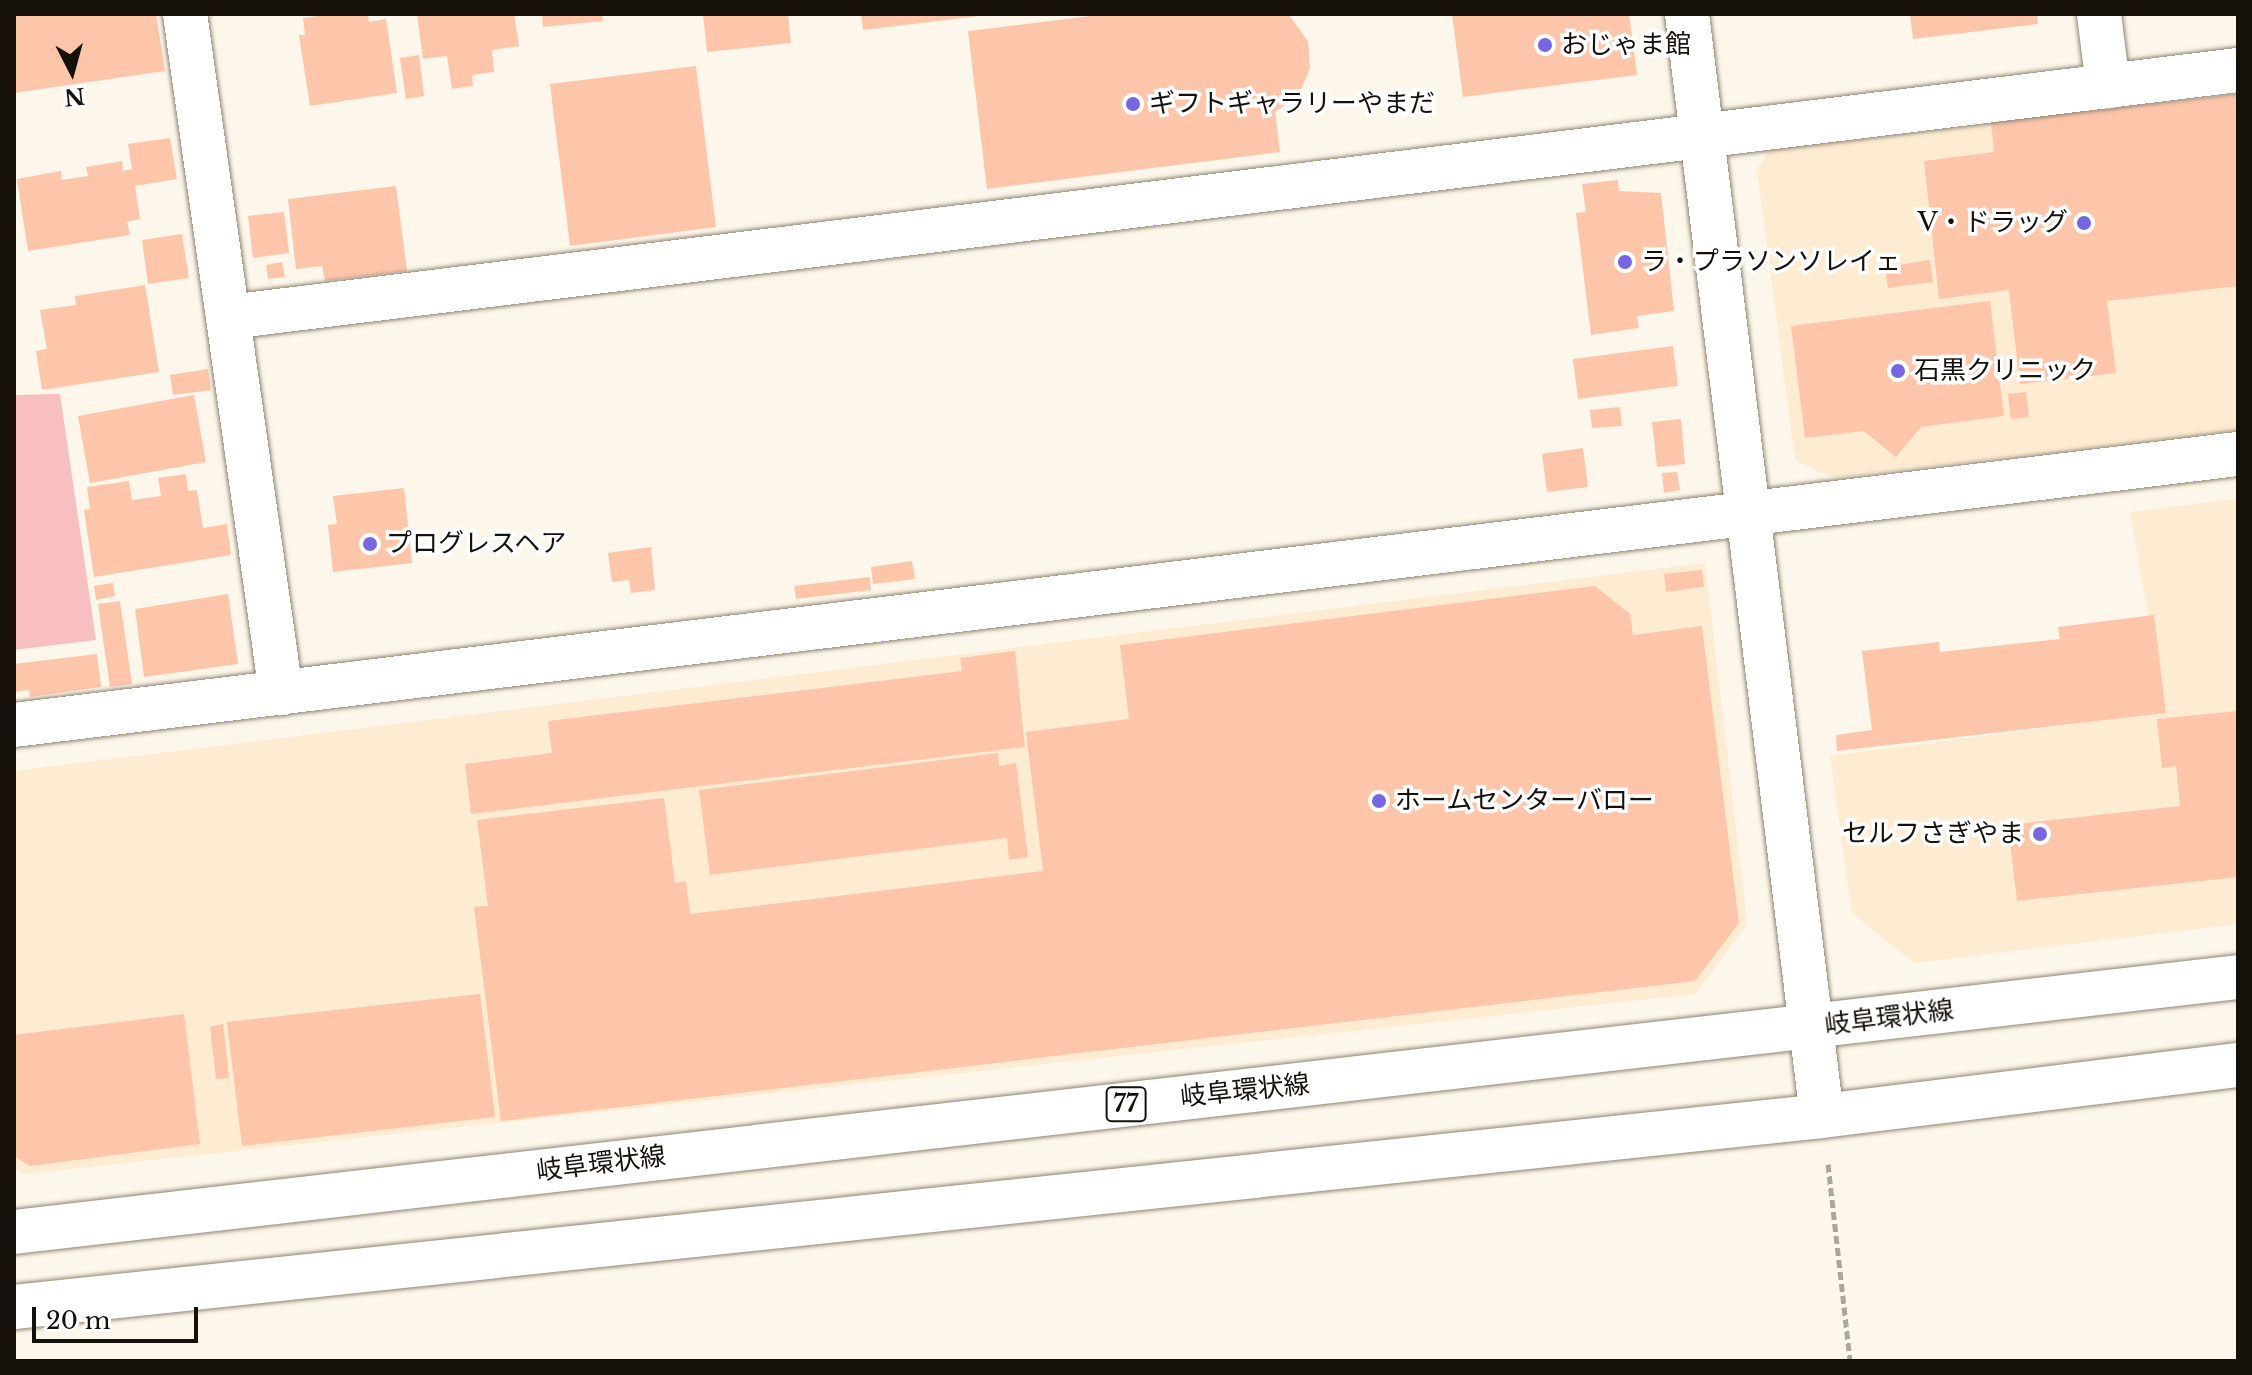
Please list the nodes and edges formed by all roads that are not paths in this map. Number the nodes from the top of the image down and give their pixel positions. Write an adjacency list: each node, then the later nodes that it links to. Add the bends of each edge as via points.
1 (185, 14): 7 (street)
2 (1687, 14): 6 (street)
3 (2099, 14): 5 (street)
4 (2238, 70): 5 (street)
5 (2108, 86): 6 (street)
6 (1701, 135): 7 (street); 9 (street)
7 (229, 317): 10 (street)
8 (2238, 454): 9 (street)
9 (1748, 514): 10 (street); 13 (street)
10 (281, 693): 11 (street)
11 (14, 725)
12 (2238, 977): 13 (street, 岐阜環状線 / 77)
13 (1811, 1027): 15 (street); 16 (street, 岐阜環状線 / 77)
14 (2238, 1065): 15 (street)
15 (1822, 1116): 17 (street)
16 (14, 1232)
17 (14, 1307)

